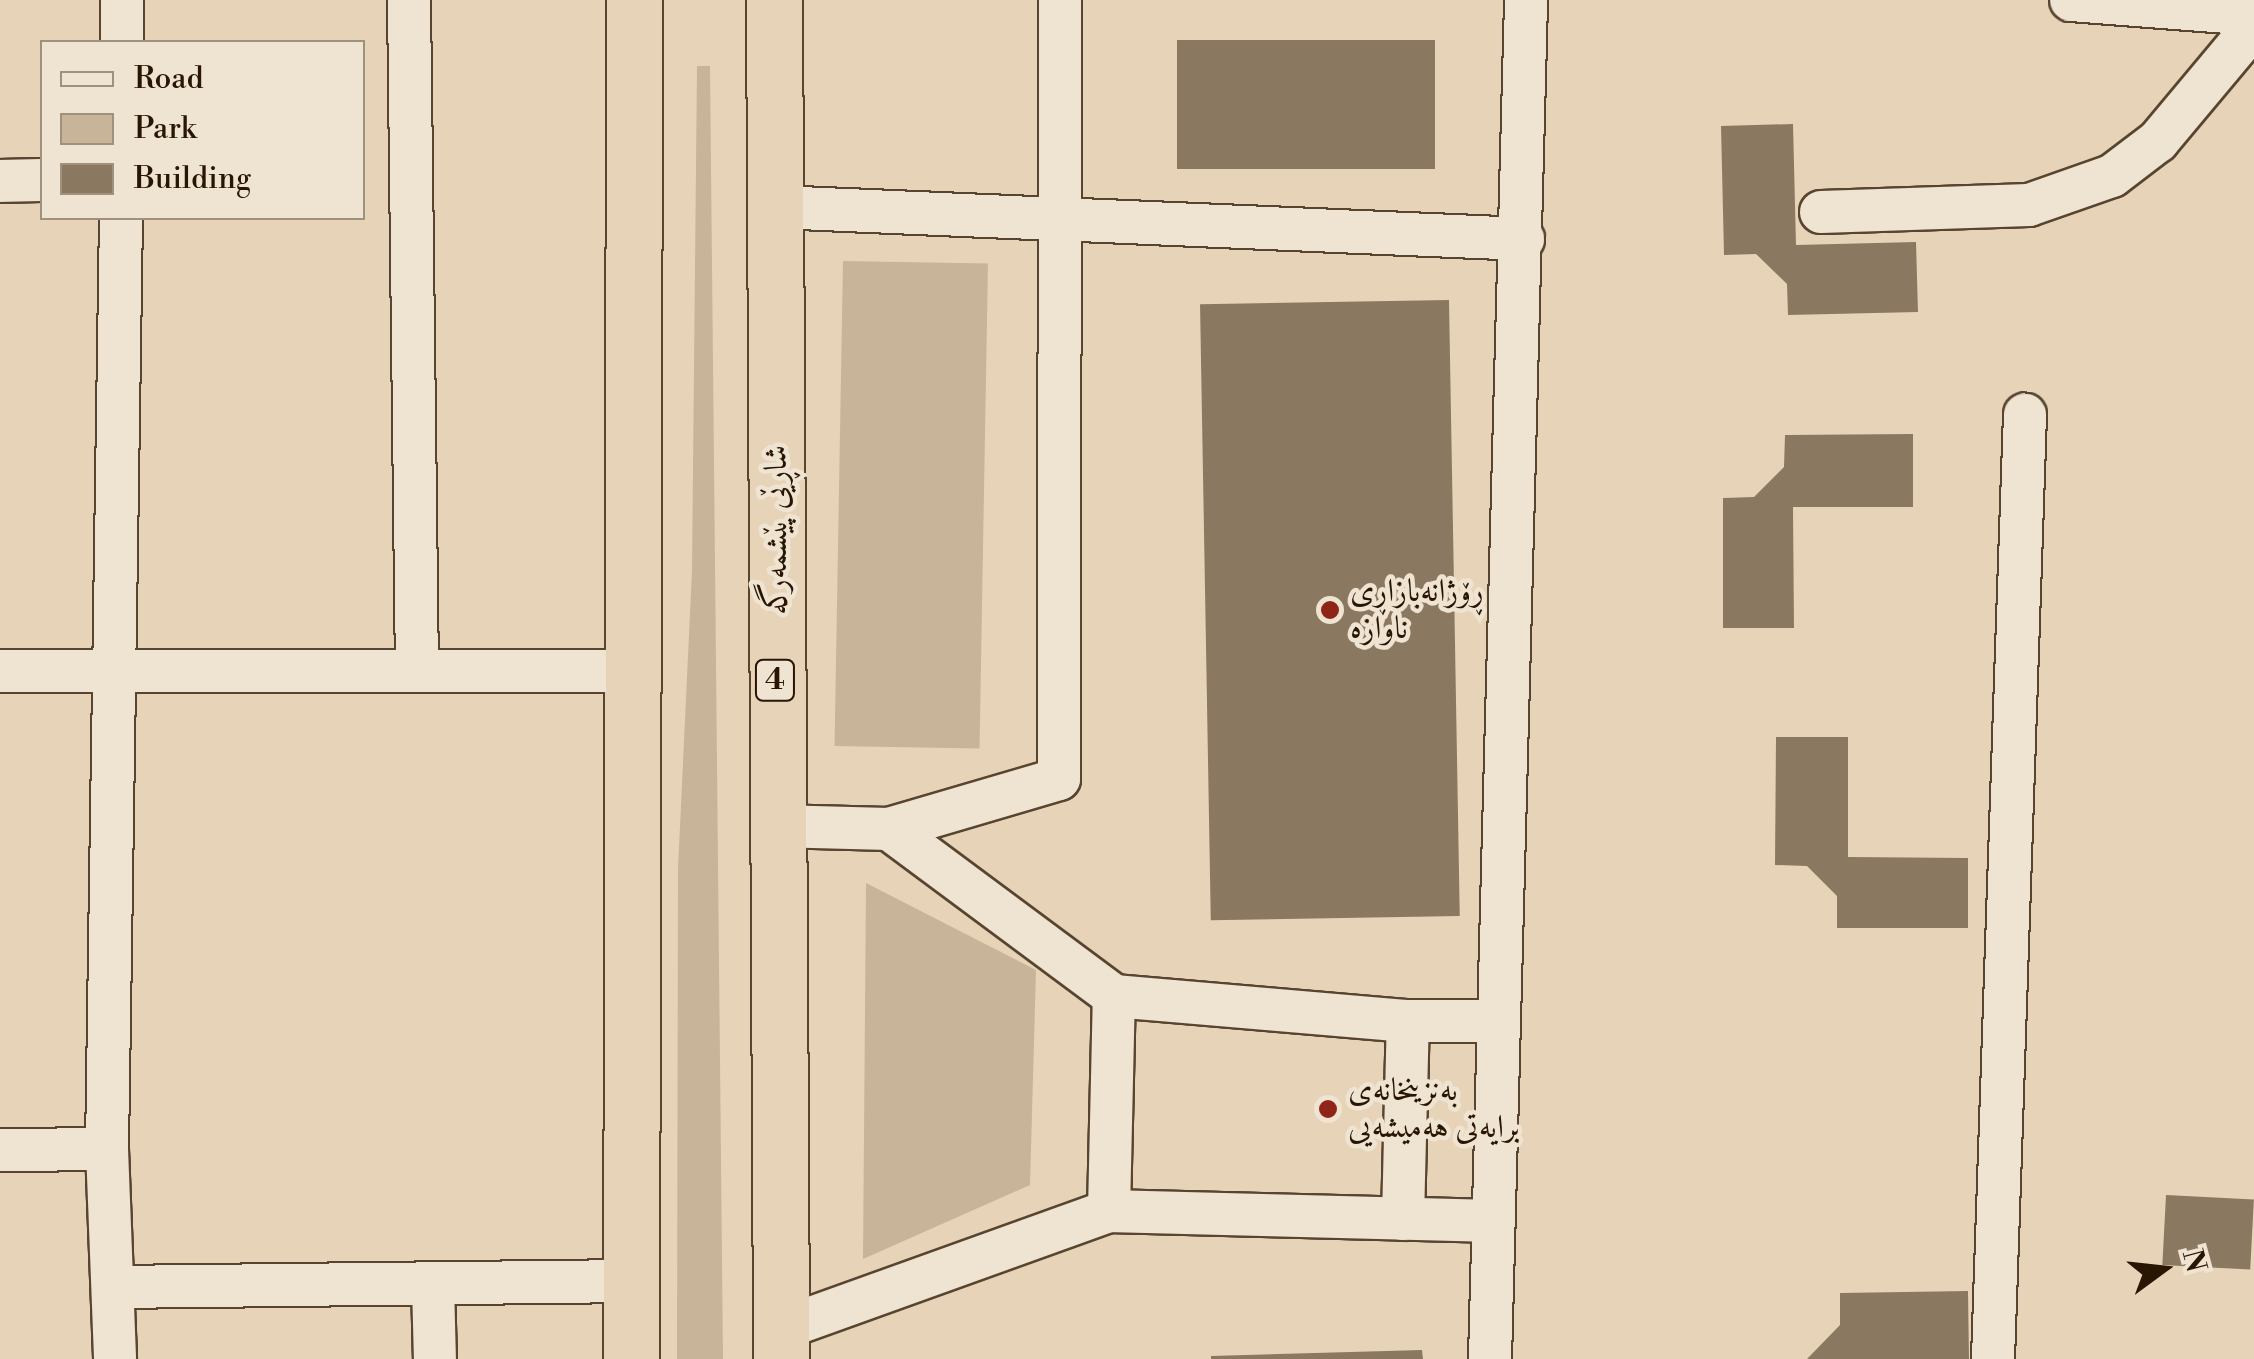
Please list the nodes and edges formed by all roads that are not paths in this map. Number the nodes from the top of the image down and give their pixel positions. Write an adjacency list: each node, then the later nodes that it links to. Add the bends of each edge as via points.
1 (122, 0): 10 (street)
2 (408, 0): 22 (street)
3 (634, 0): 21 (highway)
4 (774, 0): 13 (highway, شاڕێی پێشمەرگە / 4)
5 (1060, 0): 15 (street)
6 (1526, 0): 17 (street)
7 (2072, 0): 8 (street)
8 (2254, 14)
9 (2254, 26): 14 (street, via 2158,141 2112,176 2030,205)
10 (122, 40)
11 (40, 180): 12 (street)
12 (0, 181)
13 (776, 207): 15 (street); 23 (highway, شاڕێی پێشمەرگە / 4)
14 (1822, 212)
15 (1058, 215): 17 (street); 24 (street, via 1059,779)
16 (121, 220): 20 (street)
17 (1523, 239): 27 (street)
18 (2025, 416): 41 (street)
19 (0, 671): 20 (street)
20 (118, 671): 22 (street); 28 (street)
21 (636, 671): 22 (street); 33 (highway)
22 (418, 672)
23 (775, 826): 24 (street); 36 (highway, شاڕێی پێشمەرگە / 4)
24 (889, 828): 25 (street)
25 (1114, 996): 26 (street); 30 (street)
26 (1408, 1020): 27 (street); 31 (street)
27 (1498, 1021): 32 (street)
28 (106, 1149): 29 (street); 35 (street)
29 (0, 1150)
30 (1109, 1212): 31 (street); 36 (street)
31 (1403, 1218): 32 (street)
32 (1493, 1221): 40 (street)
33 (632, 1281): 34 (street); 39 (highway)
34 (433, 1285): 35 (street); 38 (street)
35 (113, 1287): 37 (street)
36 (781, 1344)
37 (115, 1359)
38 (435, 1359)
39 (631, 1359)
40 (1490, 1359)
41 (1993, 1359)

